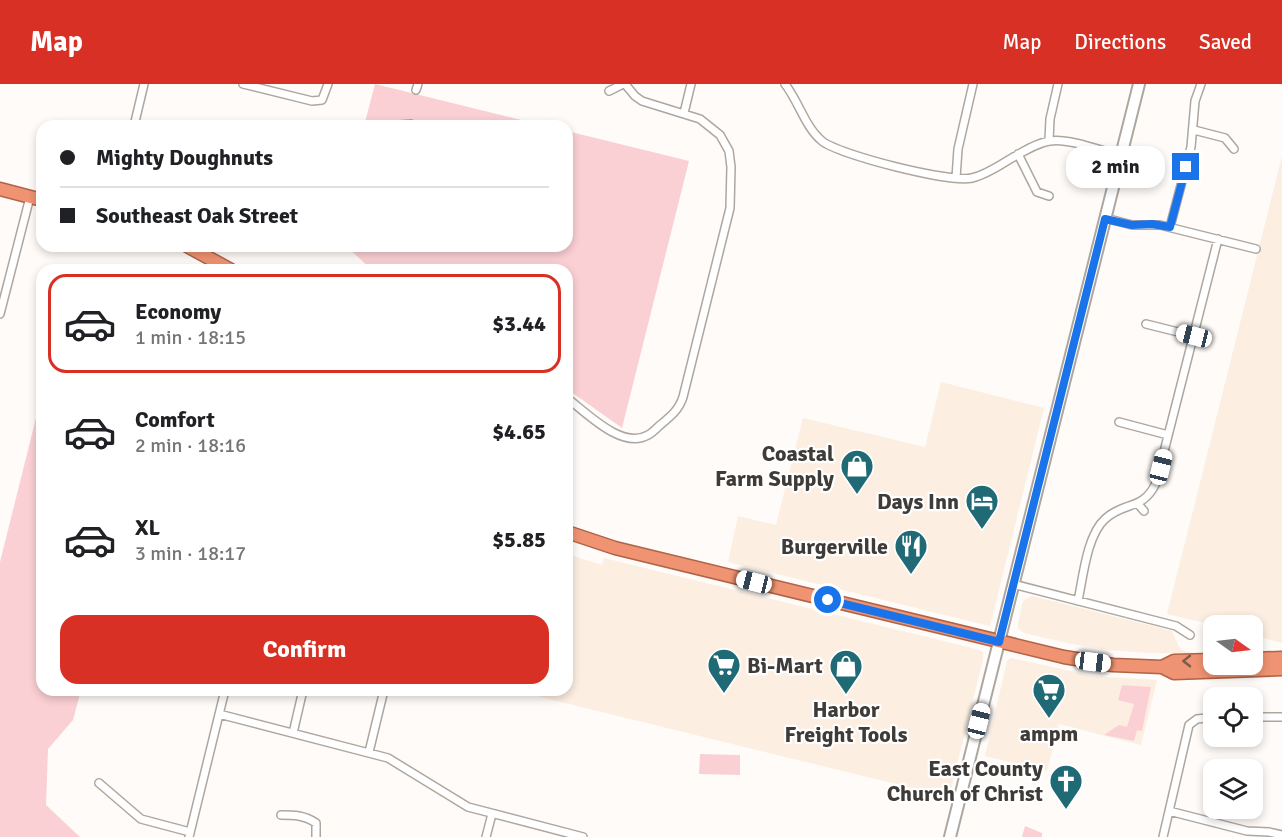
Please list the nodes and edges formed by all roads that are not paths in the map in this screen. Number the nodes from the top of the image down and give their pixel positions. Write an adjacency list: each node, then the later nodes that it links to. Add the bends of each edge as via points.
1 (144, 84): 13 (street)
2 (243, 84): 3 (street, via 312,101 322,100)
3 (328, 84)
4 (624, 84): 11 (street); 12 (street, via 642,101)
5 (691, 84): 12 (street)
6 (785, 84): 19 (street, via 816,135 830,147 854,156)
7 (973, 84): 19 (street, via 958,149)
8 (1058, 84): 15 (street, via 1050,119)
9 (1139, 84): 18 (main road)
10 (1201, 84): 14 (street, via 1195,101)
11 (609, 91)
12 (684, 113): 32 (street, via 708,123 720,135 729,151 731,167 730,208 681,403 673,415 648,435 632,438 616,435)
13 (135, 120)
14 (1194, 130): 16 (street, via 1225,138); 24 (street)
15 (1050, 141): 17 (street); 18 (street)
16 (1234, 149)
17 (1018, 154): 19 (street, via 982,175); 21 (street, via 1036,192)
18 (1121, 156): 23 (main road)
19 (956, 178)
20 (0, 189): 22 (highway)
21 (1049, 196)
22 (36, 198): 29 (street)
23 (1105, 219): 24 (street); 38 (main road)
24 (1170, 227): 25 (street)
25 (1218, 239): 26 (street); 31 (street)
26 (1256, 249)
27 (198, 252): 28 (highway)
28 (220, 264)
29 (0, 314)
30 (1146, 324): 31 (street)
31 (1194, 336): 34 (street)
32 (573, 403)
33 (1119, 422): 34 (street)
34 (1168, 435): 35 (street, via 1156,483)
35 (1138, 504): 36 (street); 39 (street, via 1113,513 1094,532)
36 (1144, 511)
37 (573, 534): 41 (highway, via 615,548)
38 (1013, 584): 39 (street); 41 (main road)
39 (1078, 601): 40 (street, via 1176,626)
40 (1190, 635)
41 (999, 642): 45 (highway, via 1088,661); 66 (main road)
42 (1263, 658): 43 (highway)
43 (1282, 658)
44 (1203, 660): 45 (highway, one-way to 45, via 1174,661)
45 (1162, 667): 46 (highway, via 1174,673)
46 (1282, 669)
47 (224, 696): 50 (street)
48 (302, 696): 54 (street)
49 (383, 696): 55 (street)
50 (219, 714): 54 (street); 61 (street)
51 (1263, 717): 52 (street)
52 (1282, 717)
53 (1203, 719): 57 (street, via 1189,725)
54 (293, 733): 55 (street)
55 (369, 752): 58 (street, via 400,763 468,807)
56 (99, 783): 61 (street, via 141,819)
57 (1169, 811): 60 (street); 67 (street)
58 (492, 814): 64 (street); 65 (street)
59 (281, 815): 63 (street, via 298,815 316,823)
60 (1246, 834): 62 (street, via 1269,832)
61 (189, 835)
62 (1282, 836)
63 (316, 837)
64 (486, 837)
65 (583, 837)
66 (950, 837)
67 (1163, 837)

